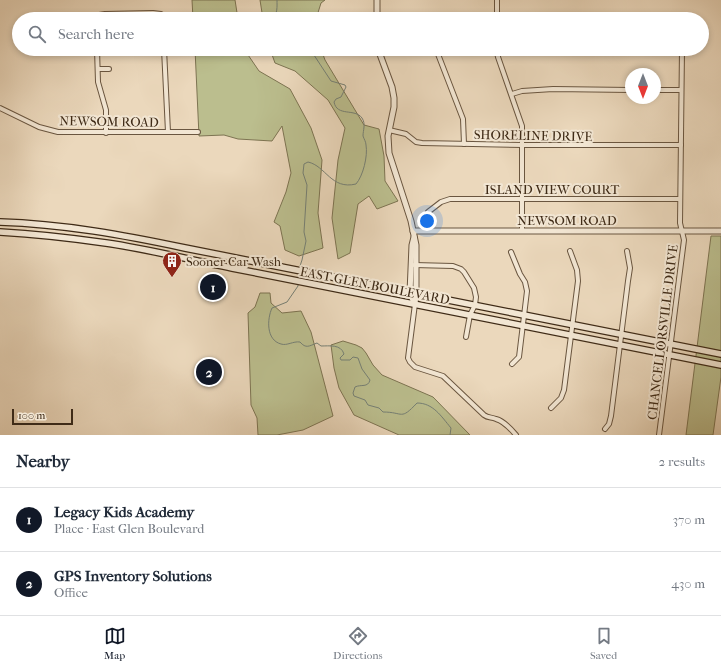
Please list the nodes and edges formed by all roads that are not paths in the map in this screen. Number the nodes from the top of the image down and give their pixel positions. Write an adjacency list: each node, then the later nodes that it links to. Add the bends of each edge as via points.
1 (377, 0): 3 (street)
2 (497, 0): 4 (street)
3 (377, 12)
4 (497, 12)
5 (97, 56): 11 (street)
6 (164, 56): 19 (street)
7 (381, 56): 18 (street, via 394,98)
8 (439, 56): 22 (street, via 463,118)
9 (498, 56): 16 (street)
10 (682, 56): 15 (street, CHANCELLORSVILLE DRIVE)
11 (98, 69): 12 (street); 21 (street, via 98,82 106,110)
12 (109, 69)
13 (625, 90): 16 (street, via 545,90)
14 (661, 90): 15 (street)
15 (681, 90): 24 (street, CHANCELLORSVILLE DRIVE)
16 (512, 94): 23 (street, via 522,126)
17 (0, 108): 21 (street, NEWSOM ROAD, via 39,127 58,132)
18 (389, 130): 22 (street, SHORELINE DRIVE, via 406,134 419,143); 33 (street, via 389,153)
19 (168, 132): 20 (street, NEWSOM ROAD); 21 (street, NEWSOM ROAD)
20 (198, 132)
21 (106, 133)
22 (464, 144): 23 (street, SHORELINE DRIVE)
23 (523, 145): 24 (street, SHORELINE DRIVE); 25 (street)
24 (681, 145): 26 (street, CHANCELLORSVILLE DRIVE)
25 (522, 199): 26 (street, ISLAND VIEW COURT); 27 (street, ISLAND VIEW COURT, via 450,200 441,202); 29 (street)
26 (680, 199): 30 (street, CHANCELLORSVILLE DRIVE, via 680,223)
27 (428, 212)
28 (0, 222): 34 (main road, EAST GLEN BOULEVARD, via 90,230)
29 (522, 231): 30 (street, NEWSOM ROAD); 33 (street, NEWSOM ROAD)
30 (683, 231): 31 (street, NEWSOM ROAD); 50 (street, CHANCELLORSVILLE DRIVE, via 683,249)
31 (721, 231)
32 (0, 232): 38 (main road, EAST GLEN BOULEVARD, via 107,243)
33 (414, 234): 39 (street)
34 (185, 248): 38 (main road); 40 (main road, EAST GLEN BOULEVARD)
35 (570, 251): 45 (street, via 578,275)
36 (627, 251): 47 (street, via 630,268)
37 (511, 252): 44 (street, via 526,286)
38 (183, 258): 41 (main road, EAST GLEN BOULEVARD)
39 (414, 266): 40 (street); 42 (street, via 453,266 461,269 475,291)
40 (413, 293): 41 (street); 42 (main road, EAST GLEN BOULEVARD)
41 (415, 304): 43 (main road, EAST GLEN BOULEVARD); 58 (street, via 408,358 410,362 415,367 443,376 484,416 497,419)
42 (475, 305): 43 (street); 44 (main road, EAST GLEN BOULEVARD)
43 (470, 315): 46 (main road, EAST GLEN BOULEVARD); 49 (street)
44 (523, 315): 45 (main road, EAST GLEN BOULEVARD); 46 (street)
45 (572, 324): 47 (main road, EAST GLEN BOULEVARD); 48 (street)
46 (522, 325): 48 (main road, EAST GLEN BOULEVARD); 54 (street, via 519,357)
47 (622, 334): 50 (main road, EAST GLEN BOULEVARD); 51 (street)
48 (571, 335): 51 (main road, EAST GLEN BOULEVARD); 56 (street, via 564,390 561,398)
49 (466, 337)
50 (670, 344): 52 (street, CHANCELLORSVILLE DRIVE); 53 (main road, EAST GLEN BOULEVARD)
51 (620, 345): 52 (main road, EAST GLEN BOULEVARD); 57 (street, via 611,416 609,424)
52 (669, 354): 55 (main road, EAST GLEN BOULEVARD); 59 (street, CHANCELLORSVILLE DRIVE)
53 (721, 354)
54 (512, 364)
55 (721, 364)
56 (550, 408)
57 (604, 429)
58 (516, 435)
59 (659, 435)

